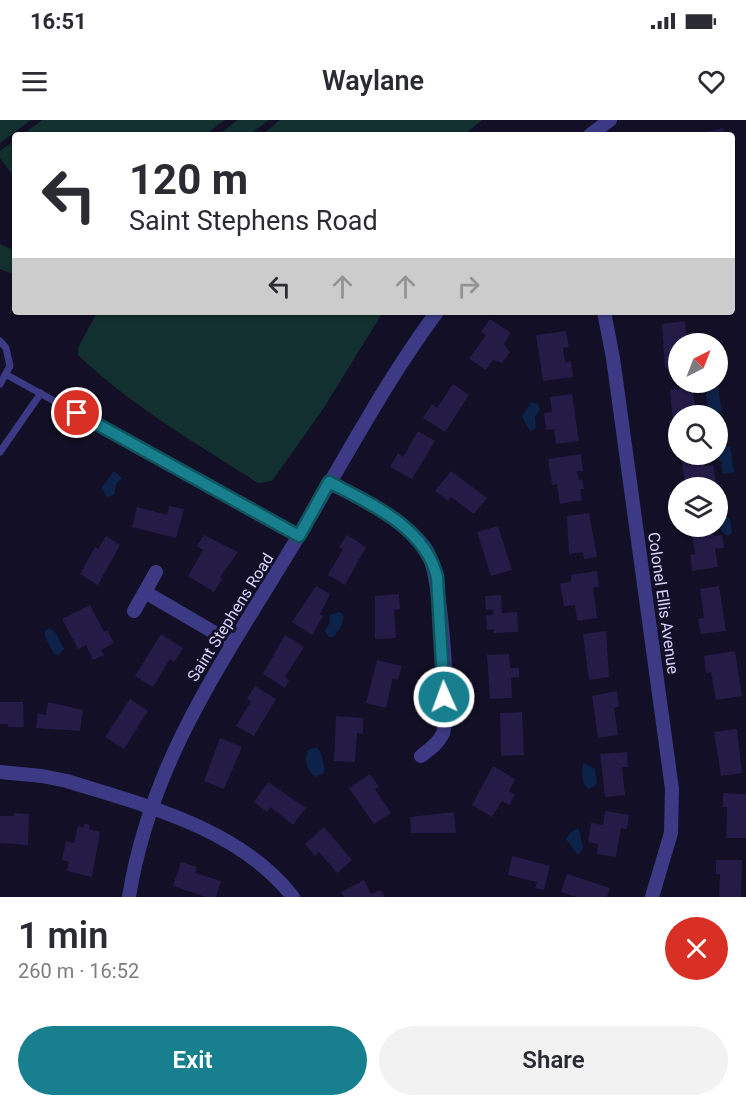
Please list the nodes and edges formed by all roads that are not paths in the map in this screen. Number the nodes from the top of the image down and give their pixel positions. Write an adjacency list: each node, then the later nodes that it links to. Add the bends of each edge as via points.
1 (610, 120): 2 (street)
2 (594, 132)
3 (435, 315): 10 (street, Saint Stephens Road, via 389,380)
4 (605, 315): 21 (street, Colonel Ellis Avenue, via 672,789 671,833)
5 (0, 341): 6 (lane, via 9,357)
6 (7, 375): 7 (lane); 8 (lane)
7 (0, 384)
8 (41, 393): 9 (lane); 11 (lane)
9 (0, 452)
10 (329, 482): 11 (street, Saint Stephens Road); 16 (street, via 406,528 433,561 441,620 445,716 442,734)
11 (299, 536): 15 (street, Saint Stephens Road)
12 (156, 572): 13 (street)
13 (145, 592): 14 (street); 15 (street)
14 (134, 612)
15 (232, 643): 18 (street, Saint Stephens Road, via 177,743)
16 (421, 756)
17 (0, 772): 18 (street, via 67,781)
18 (152, 810): 19 (street, Saint Stephens Road); 20 (street, via 228,840 261,862)
19 (129, 897)
20 (293, 897)
21 (652, 897)

